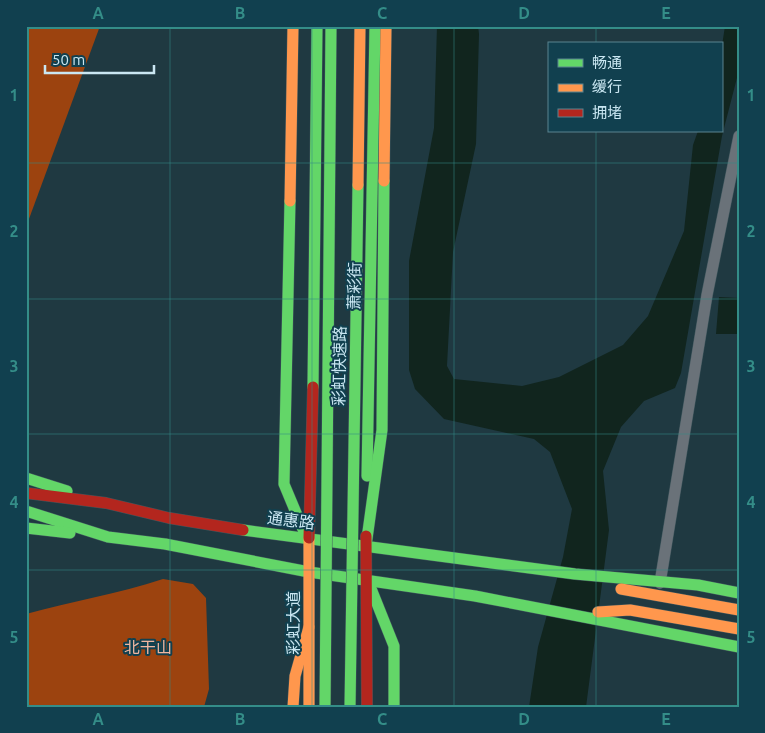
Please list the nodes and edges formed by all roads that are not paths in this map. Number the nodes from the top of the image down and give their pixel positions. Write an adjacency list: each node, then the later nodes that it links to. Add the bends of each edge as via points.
1 (293, 26): 14 (main road, via 284,484)
2 (317, 26): 14 (main road, via 312,471)
3 (331, 26): 28 (main road, 彩虹快速路, bridge)
4 (360, 26): 29 (main road, 彩虹快速路, bridge)
5 (375, 26): 15 (main road, 萧彩街)
6 (386, 26): 15 (main road, via 382,430)
7 (739, 136): 19 (street, via 707,294)
8 (26, 478): 10 (main road)
9 (26, 493): 10 (main road, 通惠路)
10 (106, 503): 14 (main road, 通惠路, via 169,518)
11 (26, 511): 13 (main road)
12 (26, 528): 13 (main road)
13 (108, 537): 16 (main road, via 165,544)
14 (307, 539): 15 (main road, 通惠路); 16 (main road, 彩虹大道)
15 (366, 546): 17 (main road, 通惠路); 18 (main road)
16 (310, 572): 18 (main road); 23 (main road, 彩虹大道)
17 (575, 574): 19 (main road); 21 (main road, via 627,591)
18 (368, 581): 22 (main road); 30 (main road); 31 (main road, via 394,646)
19 (660, 583): 20 (main road)
20 (739, 593)
21 (739, 610)
22 (570, 614): 24 (main road, via 630,610); 25 (main road)
23 (309, 627): 26 (main road, via 296,676); 27 (main road, 彩虹大道)
24 (739, 629)
25 (739, 647)
26 (293, 707)
27 (309, 707)
28 (325, 707)
29 (350, 707)
30 (367, 707)
31 (394, 707)

